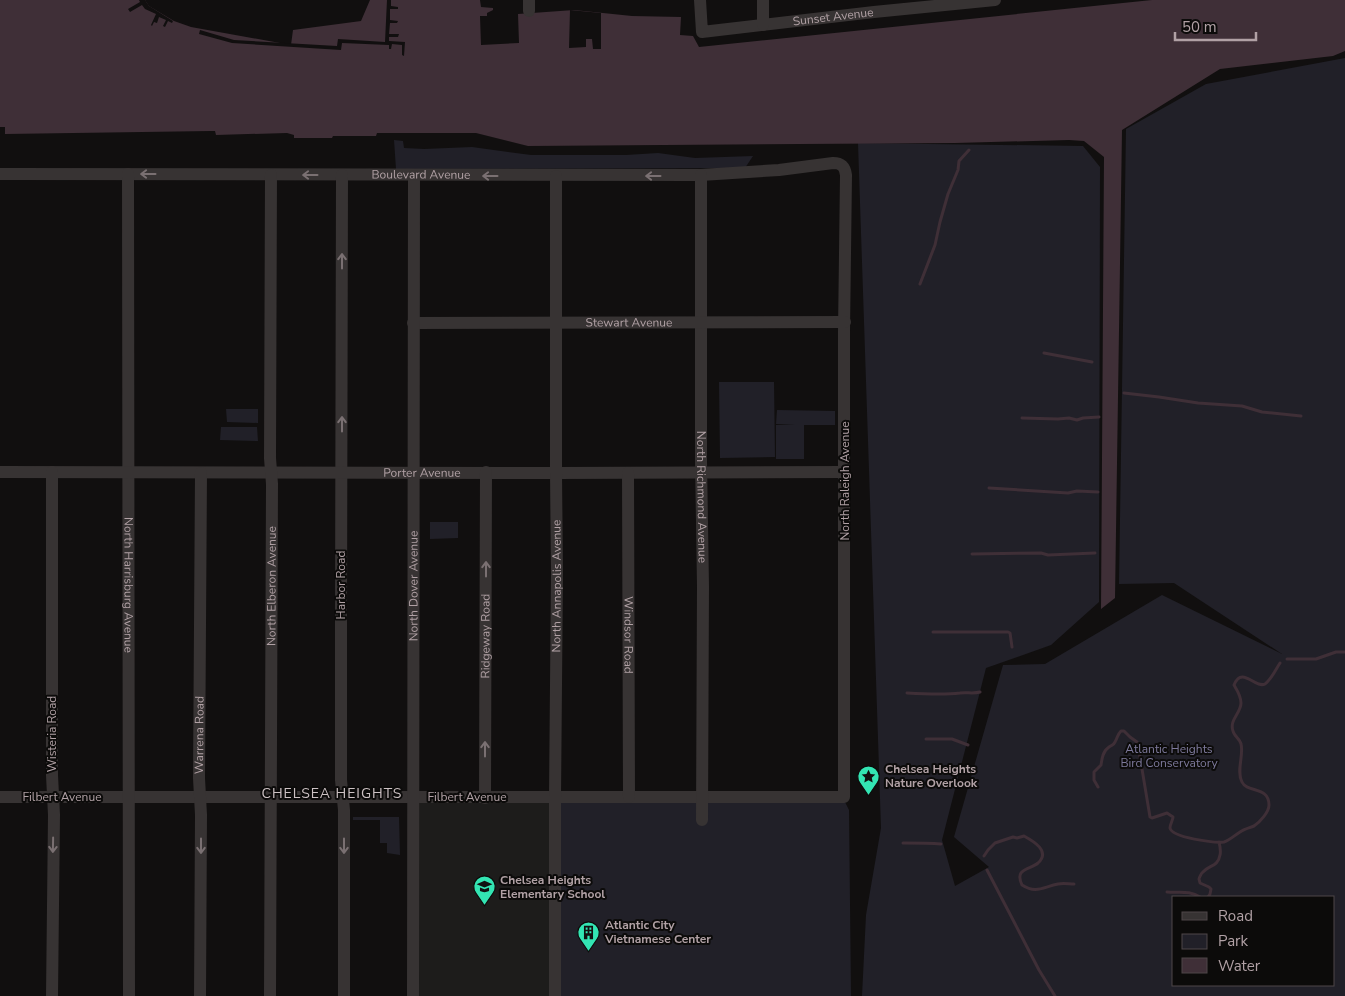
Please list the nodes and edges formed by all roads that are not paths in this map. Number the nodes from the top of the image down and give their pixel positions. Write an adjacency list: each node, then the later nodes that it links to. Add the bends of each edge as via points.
1 (700, 0): 6 (street, Sunset Avenue, via 702,32)
2 (763, 0): 6 (street)
3 (995, 0): 4 (street, Sunset Avenue)
4 (980, 1): 5 (street, Sunset Avenue)
5 (874, 6): 6 (street, Sunset Avenue)
6 (763, 25)
7 (842, 165): 12 (street, Boulevard Avenue, via 828,163); 15 (street, North Raleigh Avenue, via 846,175)
8 (0, 174): 9 (street, Boulevard Avenue)
9 (128, 174): 10 (street, Boulevard Avenue, one-way to 9); 21 (street, North Harrisburg Avenue)
10 (271, 175): 11 (street, Boulevard Avenue, one-way to 10); 23 (street, North Elberon Avenue)
11 (342, 175): 13 (street, Boulevard Avenue); 24 (street, Harbor Road, one-way to 11)
12 (701, 175): 14 (street, Boulevard Avenue, one-way to 14); 18 (street, North Richmond Avenue)
13 (414, 176): 14 (street, Boulevard Avenue, one-way to 13); 16 (street, North Dover Avenue)
14 (556, 176): 17 (street, North Annapolis Avenue)
15 (844, 322): 18 (street, Stewart Avenue); 27 (street, North Raleigh Avenue)
16 (413, 323): 17 (street, Stewart Avenue); 25 (street, North Dover Avenue)
17 (556, 323): 18 (street, Stewart Avenue); 28 (street, North Annapolis Avenue)
18 (701, 323): 30 (street, North Richmond Avenue)
19 (0, 472): 20 (street, Porter Avenue)
20 (52, 472): 21 (street, Porter Avenue); 33 (street, Wisteria Road)
21 (129, 472): 22 (street, Porter Avenue); 34 (street, North Harrisburg Avenue)
22 (201, 472): 23 (street, Porter Avenue); 35 (street, Warrena Road)
23 (271, 472): 24 (street, Porter Avenue); 32 (street, North Elberon Avenue)
24 (342, 472): 25 (street, Porter Avenue); 36 (street, Harbor Road)
25 (414, 472): 26 (street, Porter Avenue); 37 (street, North Dover Avenue)
26 (486, 472): 28 (street, Porter Avenue); 42 (street, Ridgeway Road, one-way to 26)
27 (844, 472): 30 (street, Porter Avenue); 41 (street, North Raleigh Avenue)
28 (556, 473): 29 (street, Porter Avenue); 38 (street, North Annapolis Avenue)
29 (628, 473): 30 (street, Porter Avenue); 39 (street, Windsor Road)
30 (701, 473): 40 (street, North Richmond Avenue)
31 (0, 796): 33 (street, Filbert Avenue)
32 (271, 796): 35 (street, Filbert Avenue); 36 (street, Filbert Avenue); 47 (street, North Elberon Avenue)
33 (52, 797): 34 (street, Filbert Avenue); 44 (street, Wisteria Road, one-way to 44)
34 (128, 797): 35 (street, Filbert Avenue); 45 (street, North Harrisburg Avenue)
35 (200, 797): 46 (street, Warrena Road, one-way to 46)
36 (343, 797): 37 (street, Filbert Avenue); 48 (street, Harbor Road, one-way to 48)
37 (413, 797): 42 (street, Filbert Avenue); 49 (street, North Dover Avenue)
38 (555, 797): 39 (street, Filbert Avenue); 42 (street, Filbert Avenue); 50 (street, North Annapolis Avenue)
39 (628, 797): 40 (street, Filbert Avenue)
40 (702, 797): 41 (street, Filbert Avenue); 43 (street, North Richmond Avenue)
41 (844, 797)
42 (485, 798)
43 (702, 820)
44 (52, 996)
45 (129, 996)
46 (200, 996)
47 (270, 996)
48 (344, 996)
49 (413, 996)
50 (555, 996)

